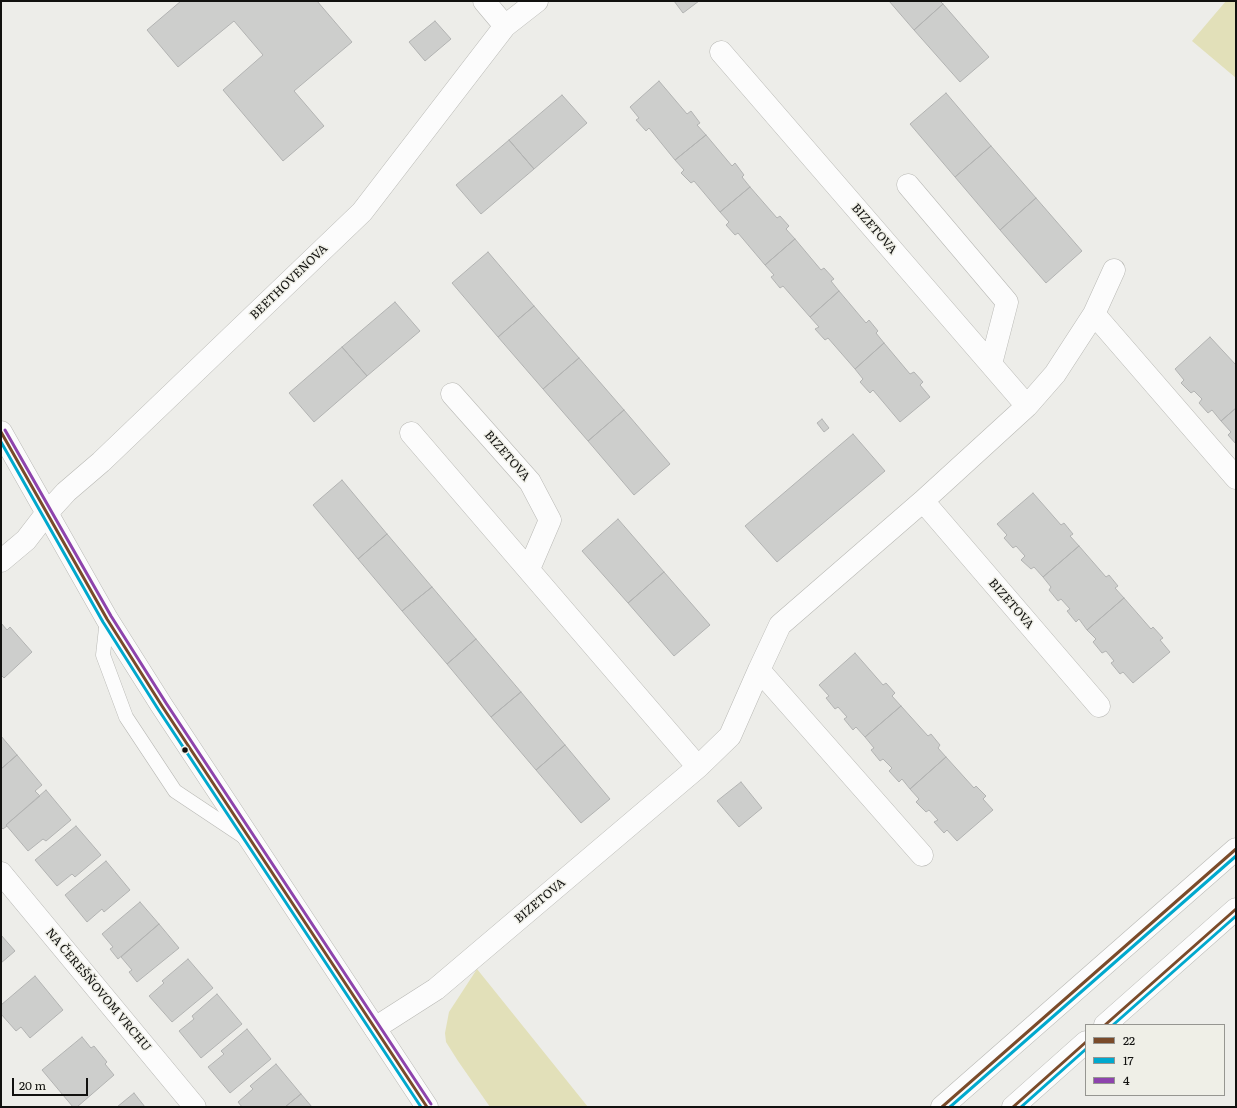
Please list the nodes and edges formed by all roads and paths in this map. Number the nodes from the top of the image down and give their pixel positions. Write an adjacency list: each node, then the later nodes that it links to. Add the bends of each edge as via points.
1 (484, 1): 3 (street)
2 (537, 1): 3 (street, BEETHOVENOVA)
3 (506, 26): 15 (street, BEETHOVENOVA, via 362,212 101,462 66,492)
4 (720, 52): 8 (street, BIZETOVA)
5 (908, 185): 8 (street, via 1007,302)
6 (1114, 270): 7 (street, BIZETOVA)
7 (1094, 314): 10 (street, BIZETOVA, via 1055,374); 13 (street)
8 (991, 364): 10 (street, BIZETOVA)
9 (452, 394): 17 (street, BIZETOVA, via 530,482 550,520)
10 (1027, 406): 14 (street, BIZETOVA)
11 (1, 432): 15 (street)
12 (411, 432): 17 (street)
13 (1236, 478)
14 (923, 501): 19 (street, BIZETOVA, via 780,625); 20 (street, BIZETOVA)
15 (46, 514): 16 (street, via 26,540); 18 (street)
16 (1, 561)
17 (529, 569): 21 (street)
18 (107, 619): 22 (street); 22 (lane, via 103,655 126,718 175,790)
19 (759, 670): 21 (street, BIZETOVA, via 730,736); 24 (street)
20 (1099, 706)
21 (698, 767): 28 (street, BIZETOVA, via 436,989)
22 (250, 841): 28 (street)
23 (1236, 849): 32 (street)
24 (922, 855)
25 (1, 873): 30 (street, NA ČEREŠŇOVOM VRCHU)
26 (1236, 910): 27 (street)
27 (1107, 1024)
28 (375, 1028): 31 (street)
29 (1085, 1043): 33 (street)
30 (195, 1107)
31 (427, 1107)
32 (942, 1107)
33 (1013, 1107)

